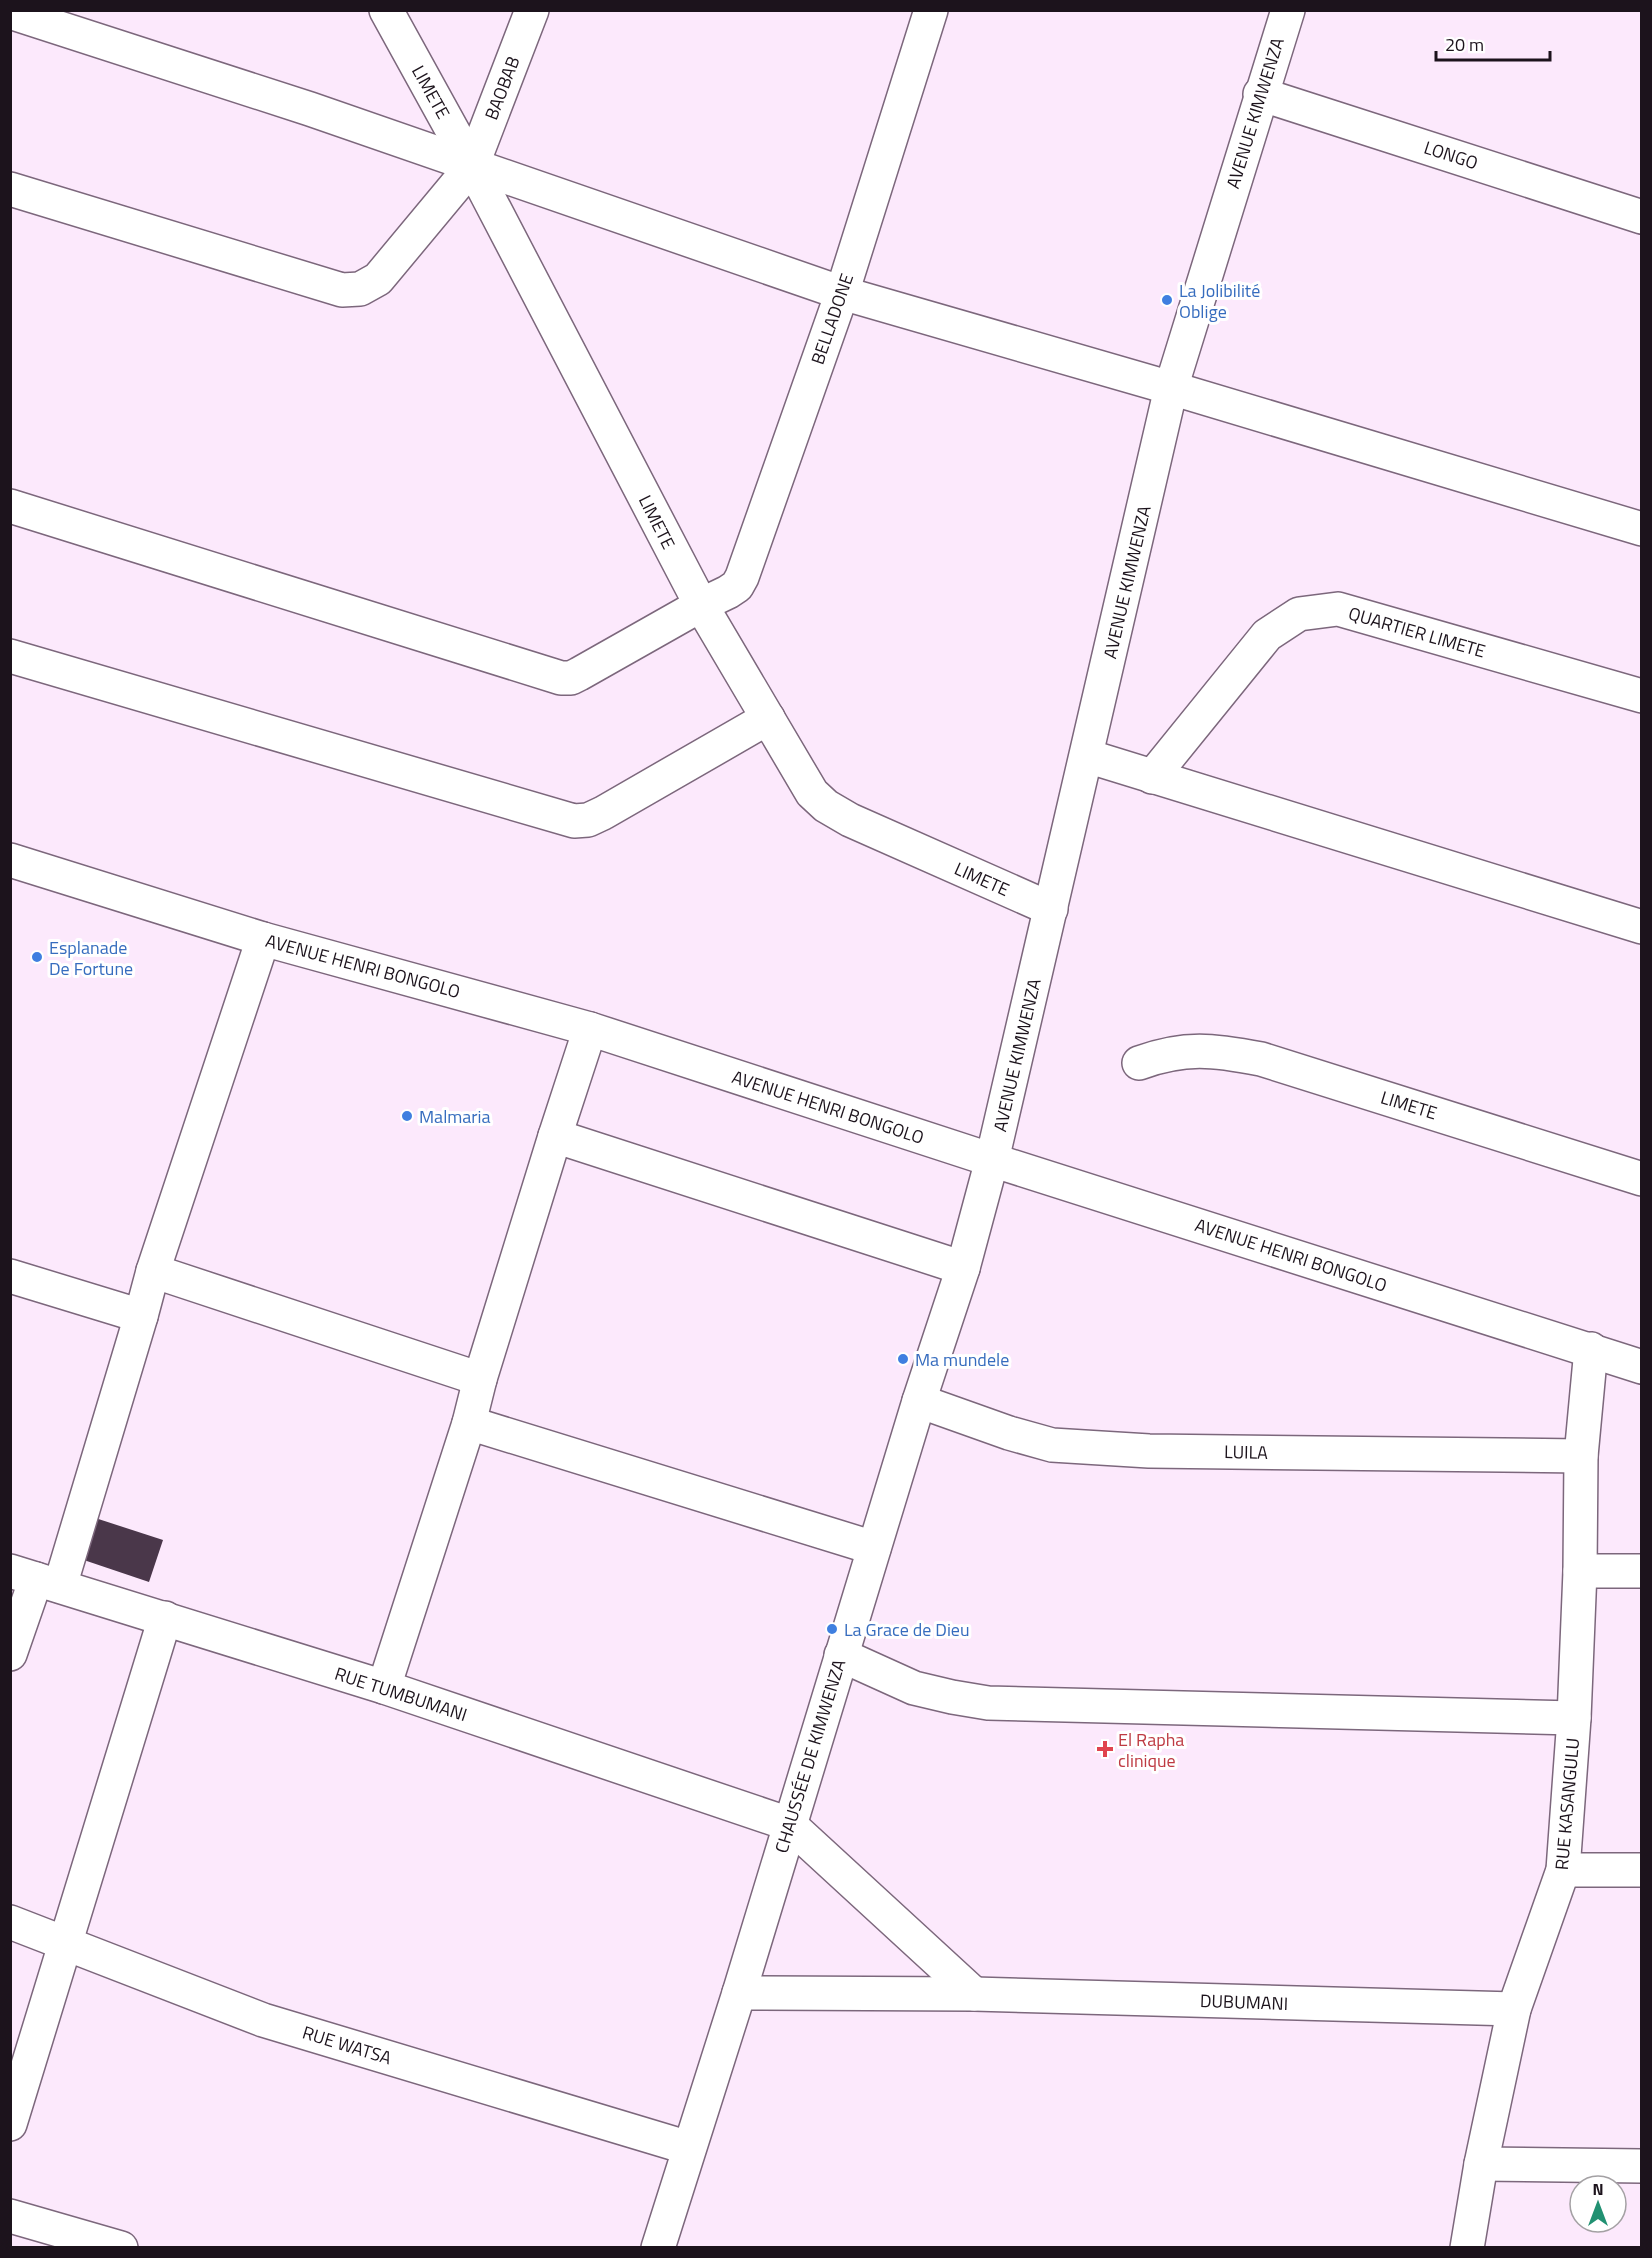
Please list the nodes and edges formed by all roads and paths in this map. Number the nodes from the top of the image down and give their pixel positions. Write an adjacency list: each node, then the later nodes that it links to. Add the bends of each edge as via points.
1 (386, 10): 7 (street, LIMETE)
2 (532, 10): 7 (street, BAOBAB)
3 (931, 10): 10 (street, BELLADONE)
4 (1288, 10): 6 (street, AVENUE KIMWENZA)
5 (10, 12): 7 (street)
6 (1260, 94): 9 (street, LONGO); 11 (street, AVENUE KIMWENZA)
7 (472, 166): 8 (street, BAOBAB, via 378,279 360,289 342,290); 10 (street); 14 (street, LIMETE)
8 (10, 189)
9 (1641, 217)
10 (842, 293): 11 (street); 14 (street, BELLADONE, via 742,577 729,592)
11 (1171, 388): 13 (street); 18 (street, AVENUE KIMWENZA)
12 (10, 506): 14 (street, BELLADONE, via 561,678 571,678)
13 (1641, 529)
14 (701, 605): 17 (street, LIMETE)
15 (10, 656): 17 (street, via 574,821 603,813)
16 (1641, 696): 19 (street, QUARTIER LIMETE, via 1338,609 1299,614 1267,635)
17 (768, 718): 21 (street, LIMETE, via 800,775 826,806)
18 (1087, 756): 19 (street); 21 (street, AVENUE KIMWENZA)
19 (1152, 777): 22 (street)
20 (10, 860): 23 (street, AVENUE HENRI BONGOLO)
21 (1051, 909): 27 (street, AVENUE KIMWENZA)
22 (1641, 927)
23 (263, 939): 24 (street, AVENUE HENRI BONGOLO); 30 (street)
24 (590, 1029): 26 (street); 27 (street, AVENUE HENRI BONGOLO)
25 (1139, 1063): 28 (street, LIMETE, via 1170,1054 1216,1050 1261,1059)
26 (555, 1136): 29 (street); 35 (street)
27 (992, 1160): 29 (street, CHAUSSÉE DE KIMWENZA); 33 (street, AVENUE HENRI BONGOLO)
28 (1641, 1179)
29 (963, 1268): 36 (street, CHAUSSÉE DE KIMWENZA)
30 (153, 1271): 32 (street); 35 (street)
31 (10, 1276): 32 (street)
32 (141, 1316): 42 (street)
33 (1591, 1349): 34 (street, AVENUE HENRI BONGOLO); 38 (street, RUE KASANGULU)
34 (1641, 1367)
35 (480, 1379): 37 (street)
36 (919, 1401): 38 (street, LUILA, via 1052,1445 1149,1451); 39 (street, CHAUSSÉE DE KIMWENZA)
37 (469, 1423): 39 (street); 46 (street)
38 (1581, 1455): 40 (street, RUE KASANGULU)
39 (874, 1548): 45 (street, CHAUSSÉE DE KIMWENZA)
40 (1580, 1571): 41 (street); 47 (street, RUE KASANGULU)
41 (1641, 1571)
42 (36, 1578): 43 (street, RUE TUMBUMANI); 44 (street)
43 (165, 1618): 46 (street, RUE TUMBUMANI); 52 (street)
44 (10, 1654)
45 (841, 1655): 47 (street, via 914,1688 988,1703); 48 (street, CHAUSSÉE DE KIMWENZA)
46 (384, 1687): 48 (street, RUE TUMBUMANI)
47 (1574, 1718): 49 (street, RUE KASANGULU)
48 (789, 1824): 53 (street, CHAUSSÉE DE KIMWENZA); 54 (street)
49 (1563, 1870): 50 (street); 55 (street, RUE KASANGULU)
50 (1641, 1870)
51 (10, 1922): 52 (street, RUE WATSA)
52 (65, 1944): 56 (street); 57 (street, RUE WATSA, via 263,2020)
53 (739, 1993): 54 (street, DUBUMANI); 57 (street, CHAUSSÉE DE KIMWENZA)
54 (974, 1994): 55 (street, DUBUMANI)
55 (1514, 2009): 58 (street, RUE KASANGULU)
56 (10, 2124)
57 (689, 2148): 62 (street, CHAUSSÉE DE KIMWENZA)
58 (1481, 2164): 59 (street); 63 (street, RUE KASANGULU)
59 (1641, 2166)
60 (10, 2216): 61 (street)
61 (121, 2247)
62 (658, 2247)
63 (1467, 2247)

